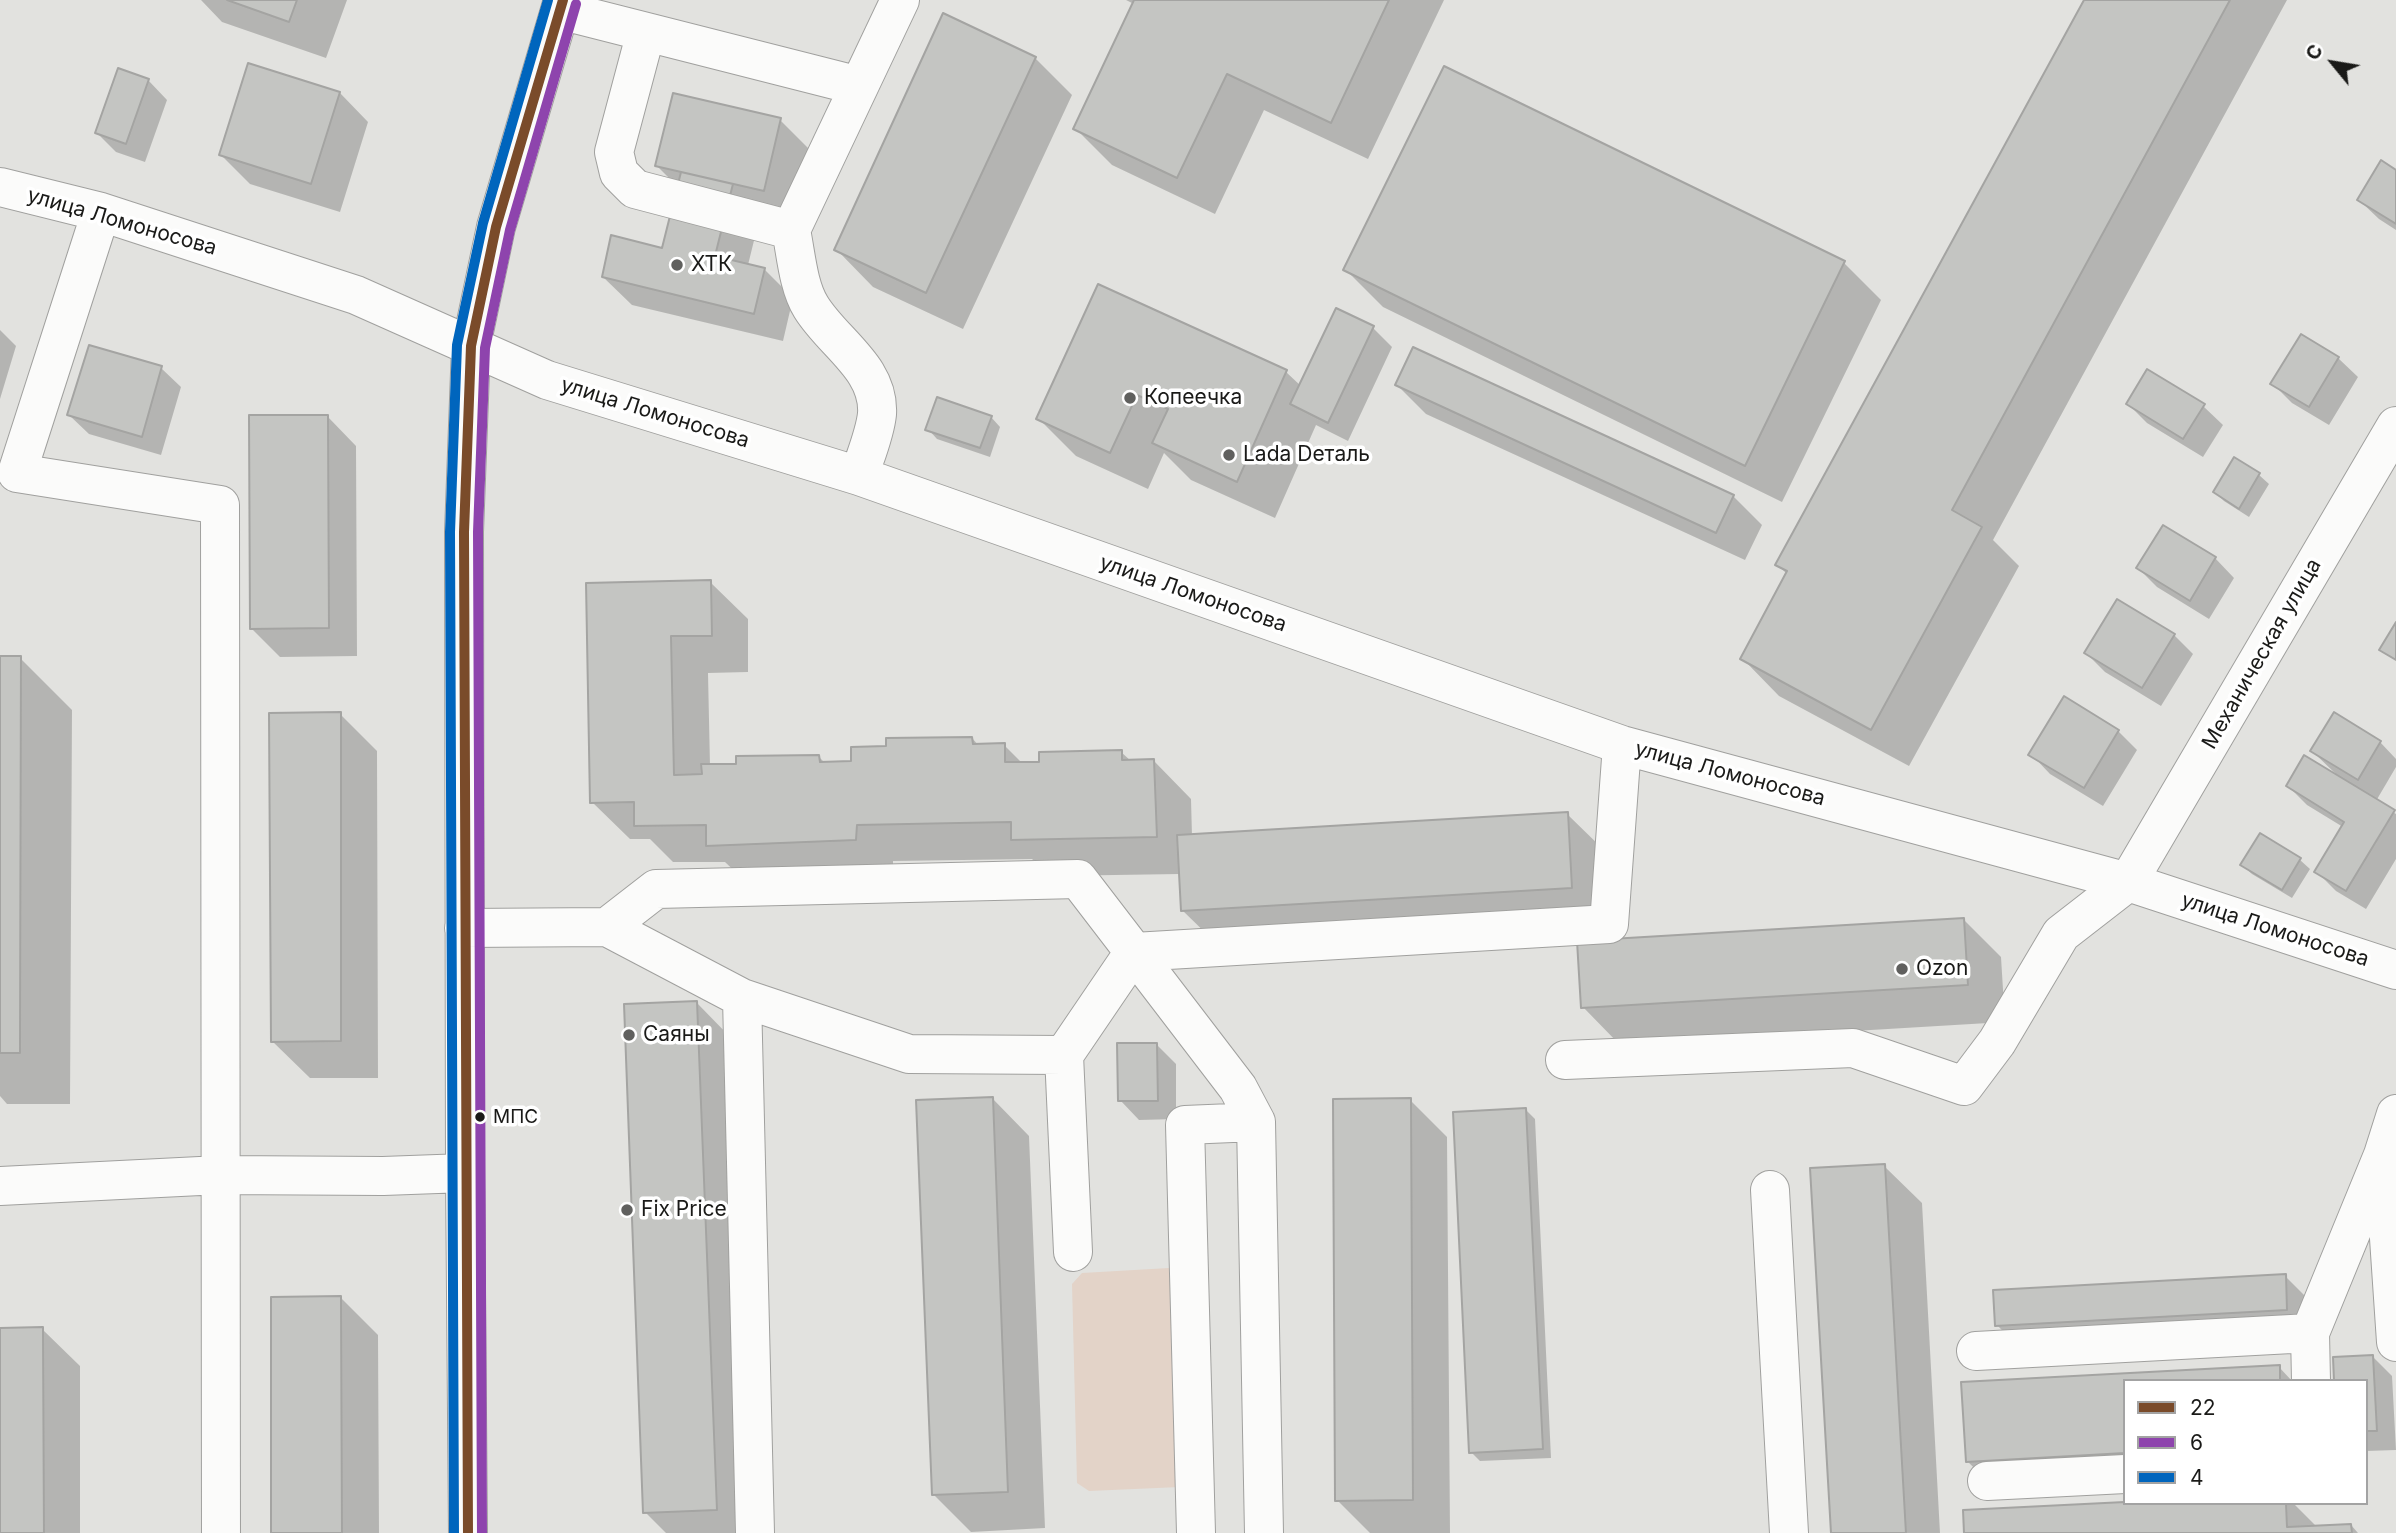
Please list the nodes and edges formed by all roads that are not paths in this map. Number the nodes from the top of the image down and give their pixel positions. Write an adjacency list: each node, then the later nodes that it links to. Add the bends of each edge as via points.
1 (900, 0): 4 (street)
2 (562, 5): 3 (street); 8 (street, via 496,227)
3 (646, 32): 4 (street); 7 (street, via 614,152 619,173 635,189)
4 (859, 86): 7 (street)
5 (0, 187): 6 (street, улица Ломоносова)
6 (101, 212): 8 (street, улица Ломоносова, via 356,295); 10 (street)
7 (791, 229): 11 (street, via 811,307 872,382 876,396 877,416)
8 (471, 345): 11 (street, улица Ломоносова, via 547,380); 15 (street, via 464,532)
9 (2396, 426): 13 (street, Механическая улица)
10 (8, 475): 25 (street, via 220,505)
11 (859, 476): 12 (street, улица Ломоносова)
12 (1622, 745): 13 (street, улица Ломоносова); 16 (street, via 1609,924)
13 (2128, 882): 17 (street, улица Ломоносова); 20 (street, via 2061,934 1997,1042 1964,1086 1853,1048)
14 (607, 927): 15 (street); 16 (street, via 656,889 1078,879); 18 (street)
15 (464, 928): 24 (street)
16 (1134, 952): 19 (street); 22 (street, via 1238,1088)
17 (2396, 970)
18 (741, 998): 19 (street, via 909,1054); 37 (street)
19 (1065, 1055): 28 (street)
20 (1565, 1060)
21 (2396, 1114): 23 (street)
22 (1256, 1122): 38 (street, via 1185,1125); 39 (street)
23 (2390, 1155): 29 (street); 30 (street)
24 (465, 1173): 25 (street); 36 (street)
25 (220, 1175): 26 (street); 35 (street)
26 (0, 1186)
27 (1770, 1190): 40 (street)
28 (1073, 1252)
29 (2310, 1333): 31 (street); 32 (street)
30 (2396, 1342)
31 (1976, 1351)
32 (2311, 1379)
33 (2123, 1474): 34 (street)
34 (1987, 1482)
35 (221, 1533)
36 (468, 1533)
37 (755, 1533)
38 (1196, 1533)
39 (1264, 1533)
40 (1789, 1533)

